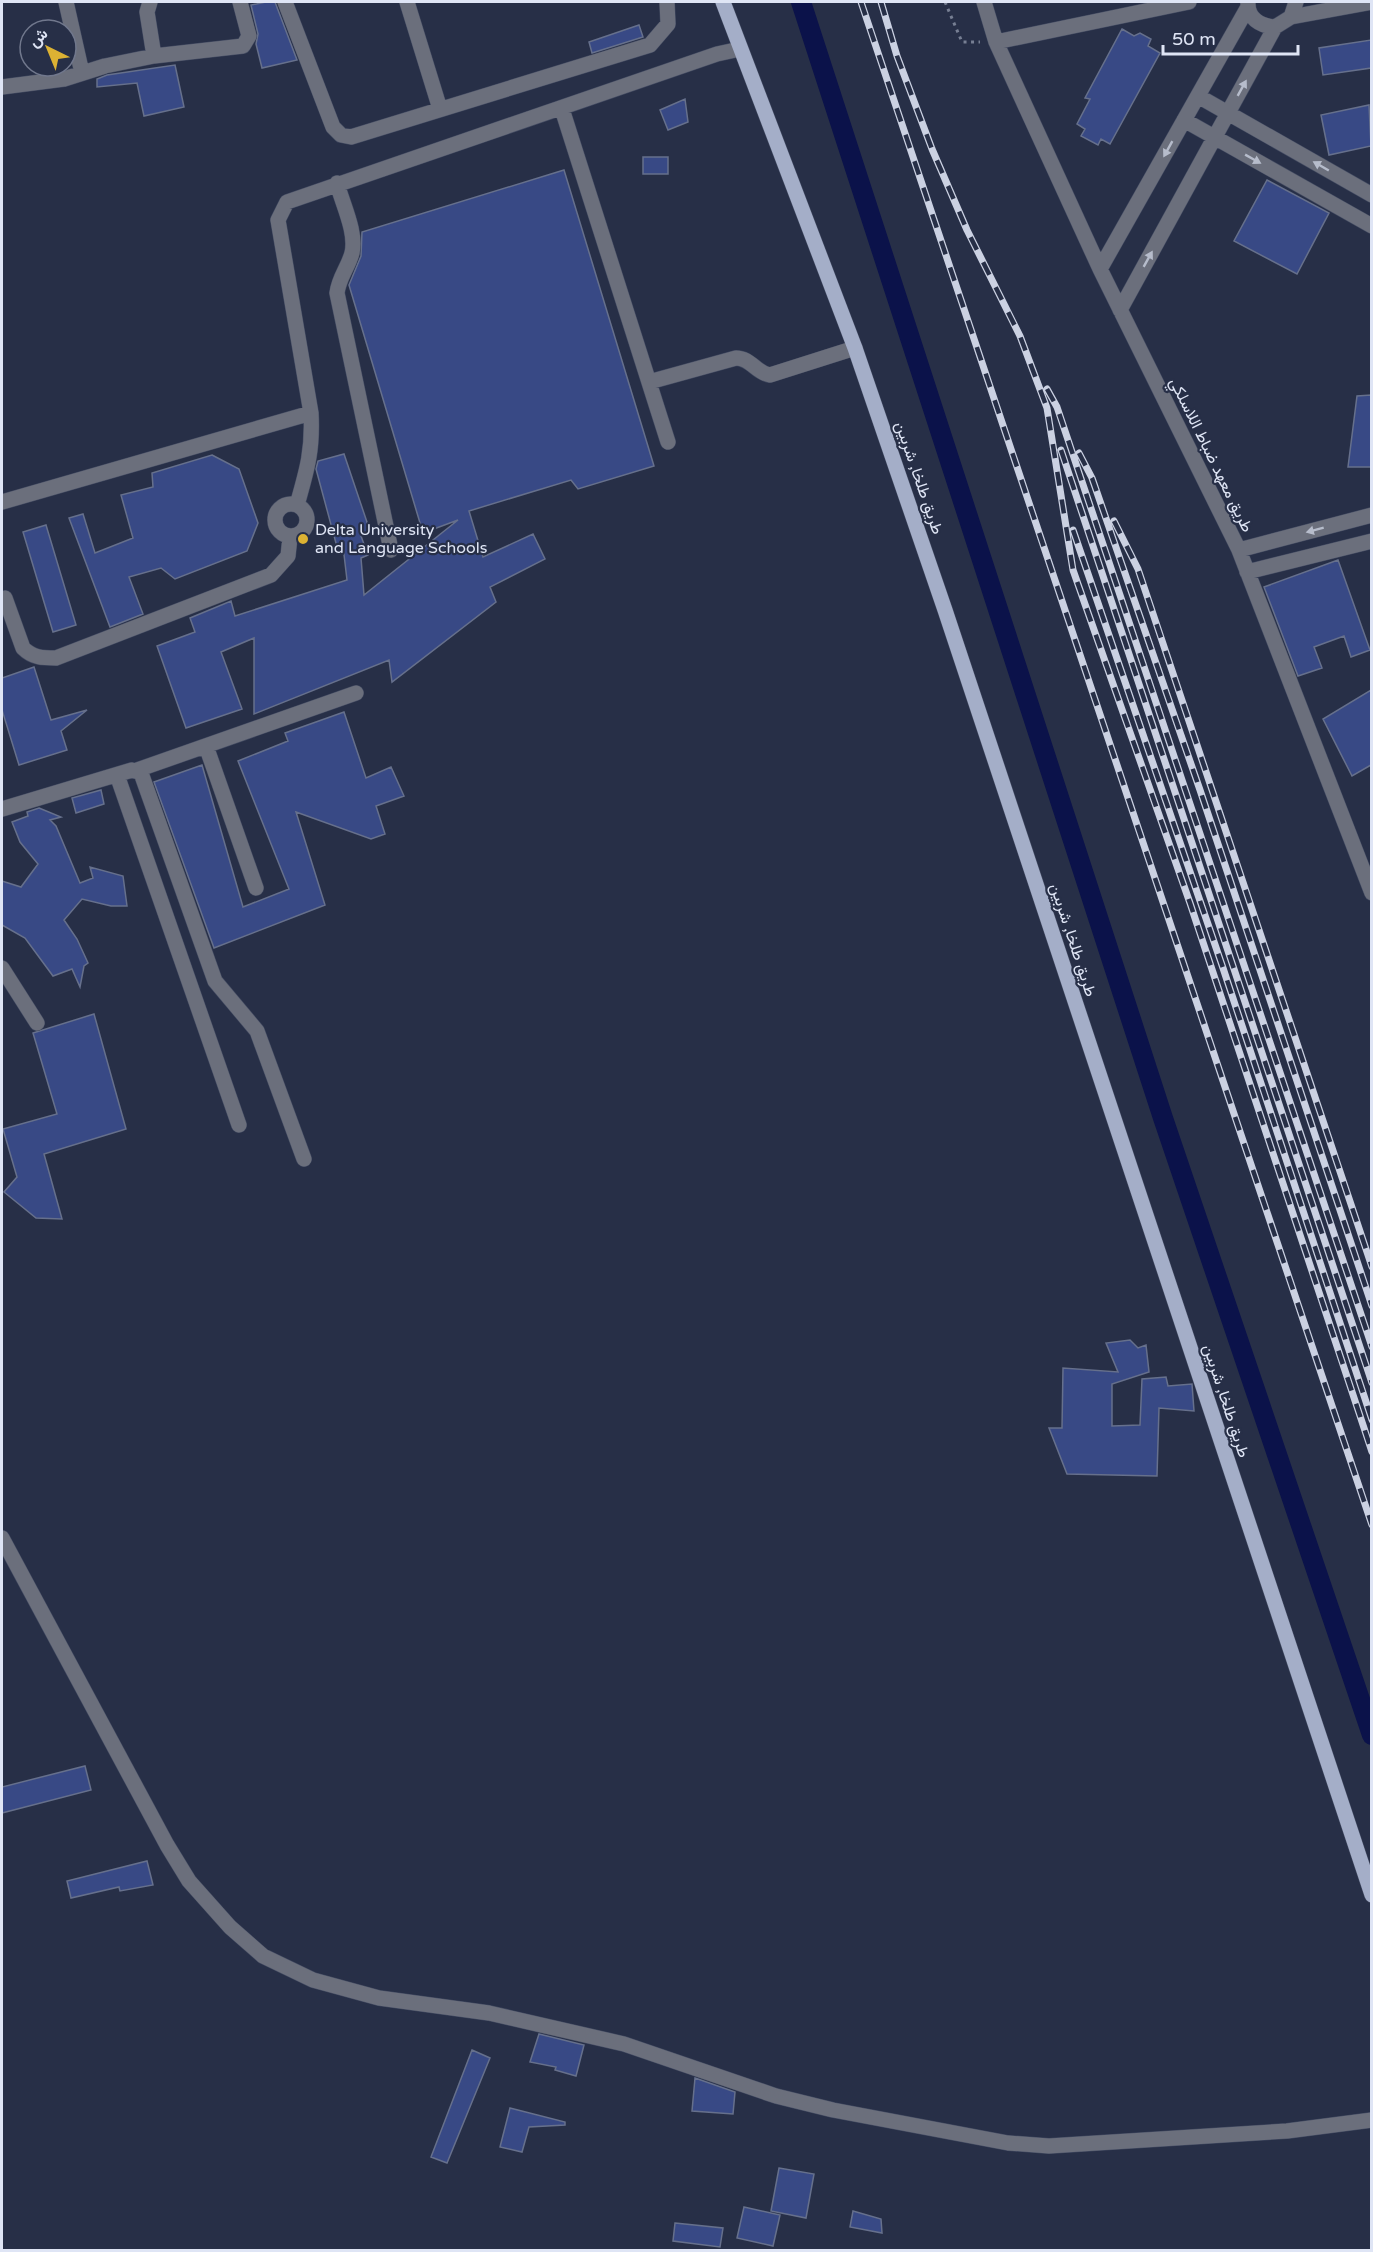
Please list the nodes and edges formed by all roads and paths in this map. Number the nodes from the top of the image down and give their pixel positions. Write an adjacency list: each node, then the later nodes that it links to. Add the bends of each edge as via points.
1 (66, 2): 19 (street)
2 (150, 2): 18 (street, via 147,12)
3 (240, 2): 18 (street, via 249,36 243,46)
4 (285, 2): 23 (street, via 333,127 340,135 351,137)
5 (407, 2): 23 (street)
6 (667, 2): 23 (street, via 668,24 650,45)
7 (723, 2): 17 (main road, طريق طلخا, شربين)
8 (945, 2): 16 (path, via 962,42)
9 (984, 2): 16 (street, طريق معهد ضباط اللاسلكي)
10 (1189, 2): 16 (street)
11 (1296, 2): 14 (street)
12 (1371, 2): 14 (street)
13 (1248, 4): 15 (street, via 1257,22); 21 (street)
14 (1291, 17): 15 (street)
15 (1275, 27): 24 (street, one-way to 15)
16 (996, 42): 30 (street, طريق معهد ضباط اللاسلكي)
17 (740, 50): 22 (street, via 717,54); 32 (main road, طريق طلخا, شربين)
18 (154, 56): 19 (street)
19 (82, 73): 20 (street)
20 (2, 87)
21 (1198, 96): 24 (street); 25 (street)
22 (562, 109): 27 (street); 33 (street)
23 (440, 110)
24 (1228, 113): 26 (street); 28 (street, one-way to 24)
25 (1184, 120): 26 (street); 30 (street, one-way to 30)
26 (1215, 137): 29 (street, one-way to 29); 31 (street, one-way to 26)
27 (337, 183): 34 (street, via 287,202 278,220); 41 (street, via 354,246 338,280 337,293)
28 (1371, 195)
29 (1371, 226)
30 (1100, 269): 31 (street, طريق معهد ضباط اللاسلكي)
31 (1120, 310): 42 (street, طريق معهد ضباط اللاسلكي)
32 (855, 348): 33 (street, via 770,375 747,360 736,358); 57 (main road, طريق طلخا, شربين)
33 (649, 382): 35 (street)
34 (311, 413): 36 (street); 37 (street, via 311,454)
35 (668, 442)
36 (2, 502)
37 (297, 505): 39 (street, via 305,512 307,524 301,533); 39 (street, via 281,507 275,517 276,528)
38 (1371, 515): 42 (street, one-way to 42)
39 (290, 537): 44 (street, via 288,556 271,575 56,658 40,658 23,648)
40 (1371, 541): 43 (street)
41 (391, 549)
42 (1239, 550): 43 (street, طريق معهد ضباط اللاسلكي)
43 (1247, 572): 51 (street, طريق معهد ضباط اللاسلكي)
44 (5, 598)
45 (356, 693): 46 (street)
46 (206, 746): 47 (street); 50 (street)
47 (137, 770): 48 (street); 55 (street, via 145,778 215,981 257,1031)
48 (117, 775): 49 (street); 54 (street)
49 (2, 809)
50 (256, 888)
51 (1371, 893)
52 (2, 968): 53 (street)
53 (37, 1023)
54 (238, 1125)
55 (304, 1159)
56 (2, 1538): 58 (street, via 189,1881 231,1928 263,1956 312,1980 379,1998 489,2013 612,2041 776,2096 1008,2143 1049,2146 1142,2142)
57 (1371, 1895)
58 (1371, 2120)

